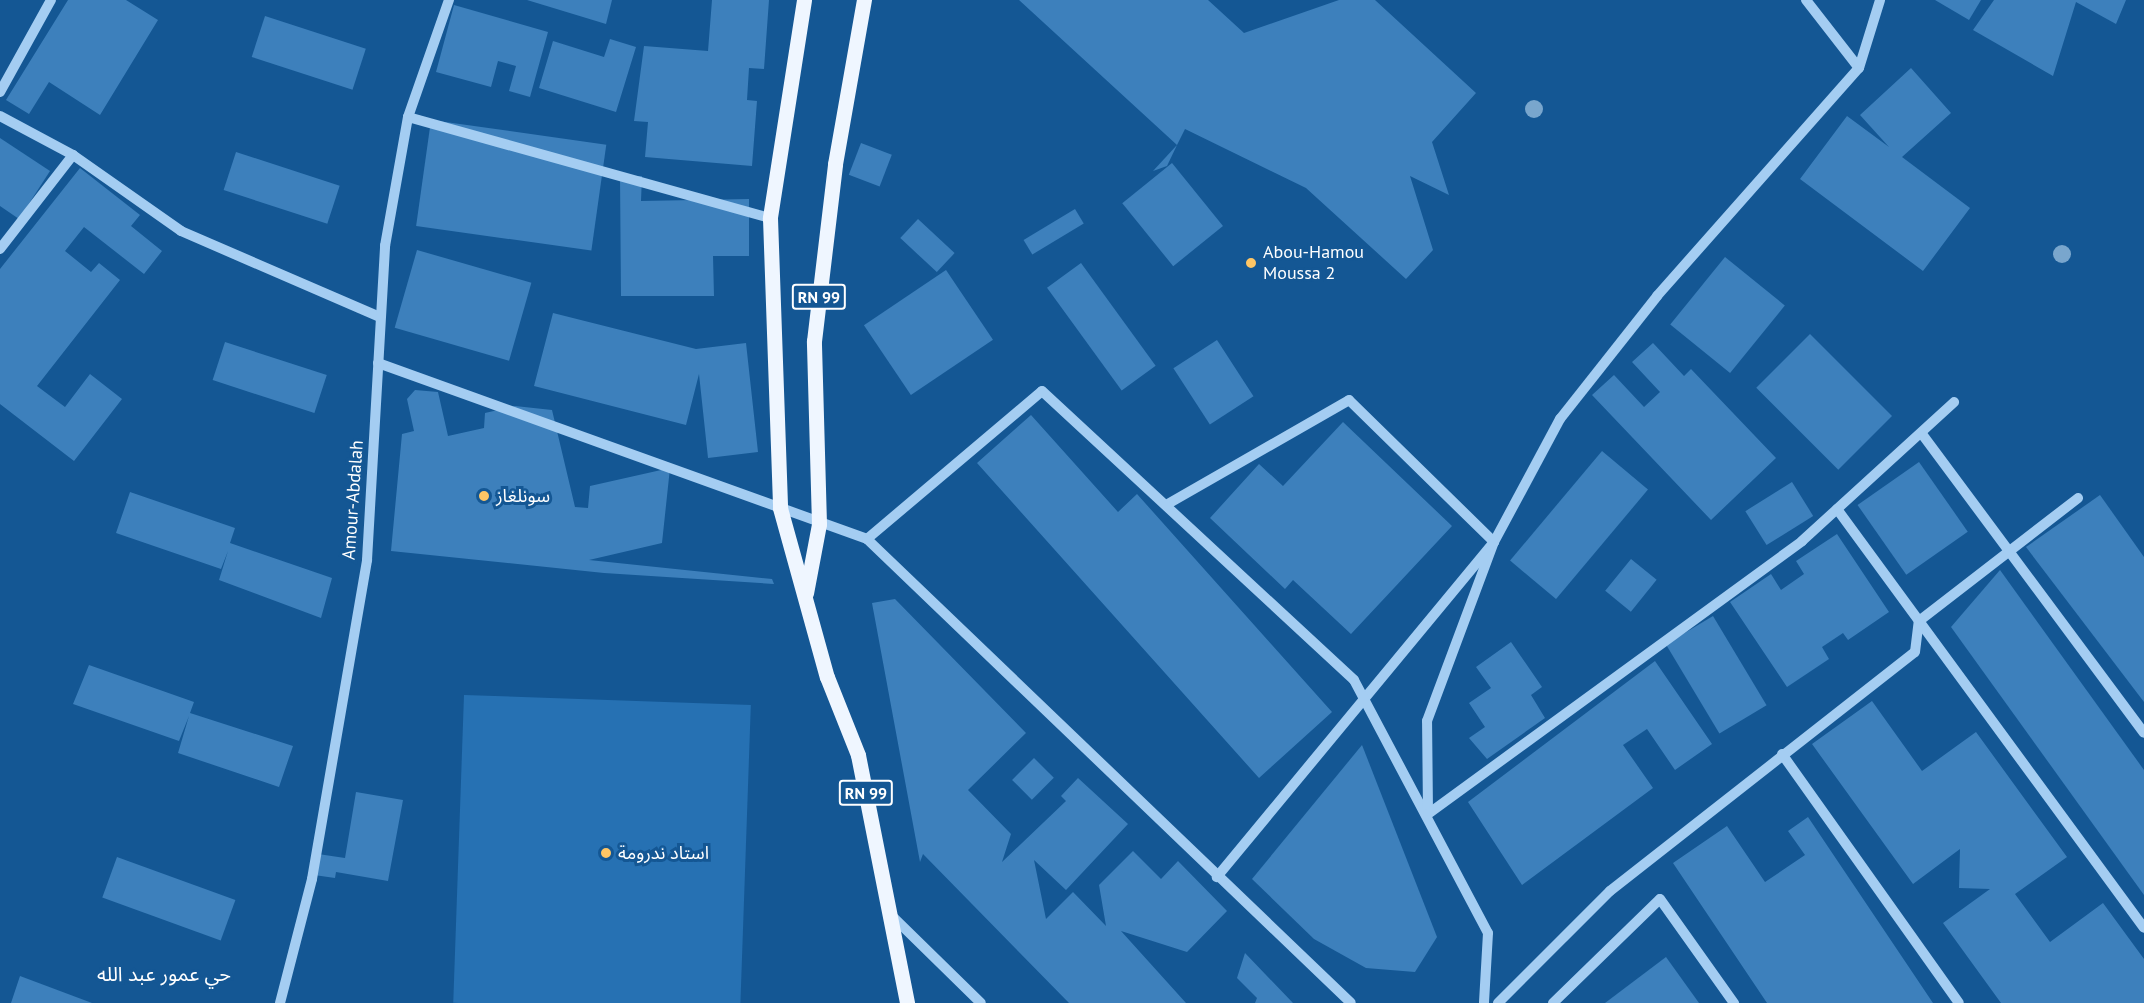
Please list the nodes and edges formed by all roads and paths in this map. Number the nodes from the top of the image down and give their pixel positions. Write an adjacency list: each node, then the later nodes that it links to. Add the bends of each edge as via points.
1 (51, 0): 8 (street)
2 (449, 0): 10 (street, Amour-Abdalah)
3 (804, 0): 12 (main road, RN 99)
4 (864, 0): 22 (main road, RN 99, via 835,164 814,341)
5 (1806, 0): 7 (street)
6 (1880, 0): 7 (street)
7 (1858, 68): 24 (street, via 1658,296 1560,419)
8 (0, 92)
9 (0, 116): 11 (street)
10 (408, 117): 12 (street); 14 (street, Amour-Abdalah, via 385,246)
11 (73, 155): 13 (street); 14 (street, via 181,231)
12 (770, 218): 20 (main road, RN 99)
13 (0, 249)
14 (381, 317): 15 (street, Amour-Abdalah)
15 (378, 363): 20 (street); 36 (street, Amour-Abdalah, via 367,560 316,857)
16 (1954, 402): 17 (street)
17 (1922, 434): 21 (street); 25 (street)
18 (2078, 498): 25 (street)
19 (1166, 505): 23 (street, via 1042,391); 24 (street, via 1349,400); 28 (street, via 1353,680)
20 (780, 508): 22 (street); 26 (main road, RN 99)
21 (1837, 509): 27 (street); 31 (street, via 1802,540)
22 (819, 524): 23 (street); 26 (main road, RN 99)
23 (867, 539): 32 (street)
24 (1494, 542): 28 (street); 31 (street, via 1428,721)
25 (2011, 550): 27 (street); 29 (street)
26 (806, 596): 33 (main road, RN 99, via 827,677 858,755)
27 (1919, 621): 30 (street, via 1915,652); 34 (street)
28 (1365, 703): 31 (street); 32 (street)
29 (2144, 733)
30 (1782, 754): 35 (street, via 1610,891); 45 (street)
31 (1428, 814): 40 (street, via 1488,933)
32 (1217, 877): 39 (street)
33 (890, 914): 37 (main road, RN 99); 38 (street)
34 (2144, 928)
35 (1507, 994): 41 (street); 42 (street)
36 (280, 1003)
37 (907, 1003)
38 (981, 1003)
39 (1351, 1003)
40 (1484, 1003)
41 (1498, 1003)
42 (1514, 1003)
43 (1553, 1003): 44 (street, via 1660,899)
44 (1734, 1003)
45 (1959, 1003)

